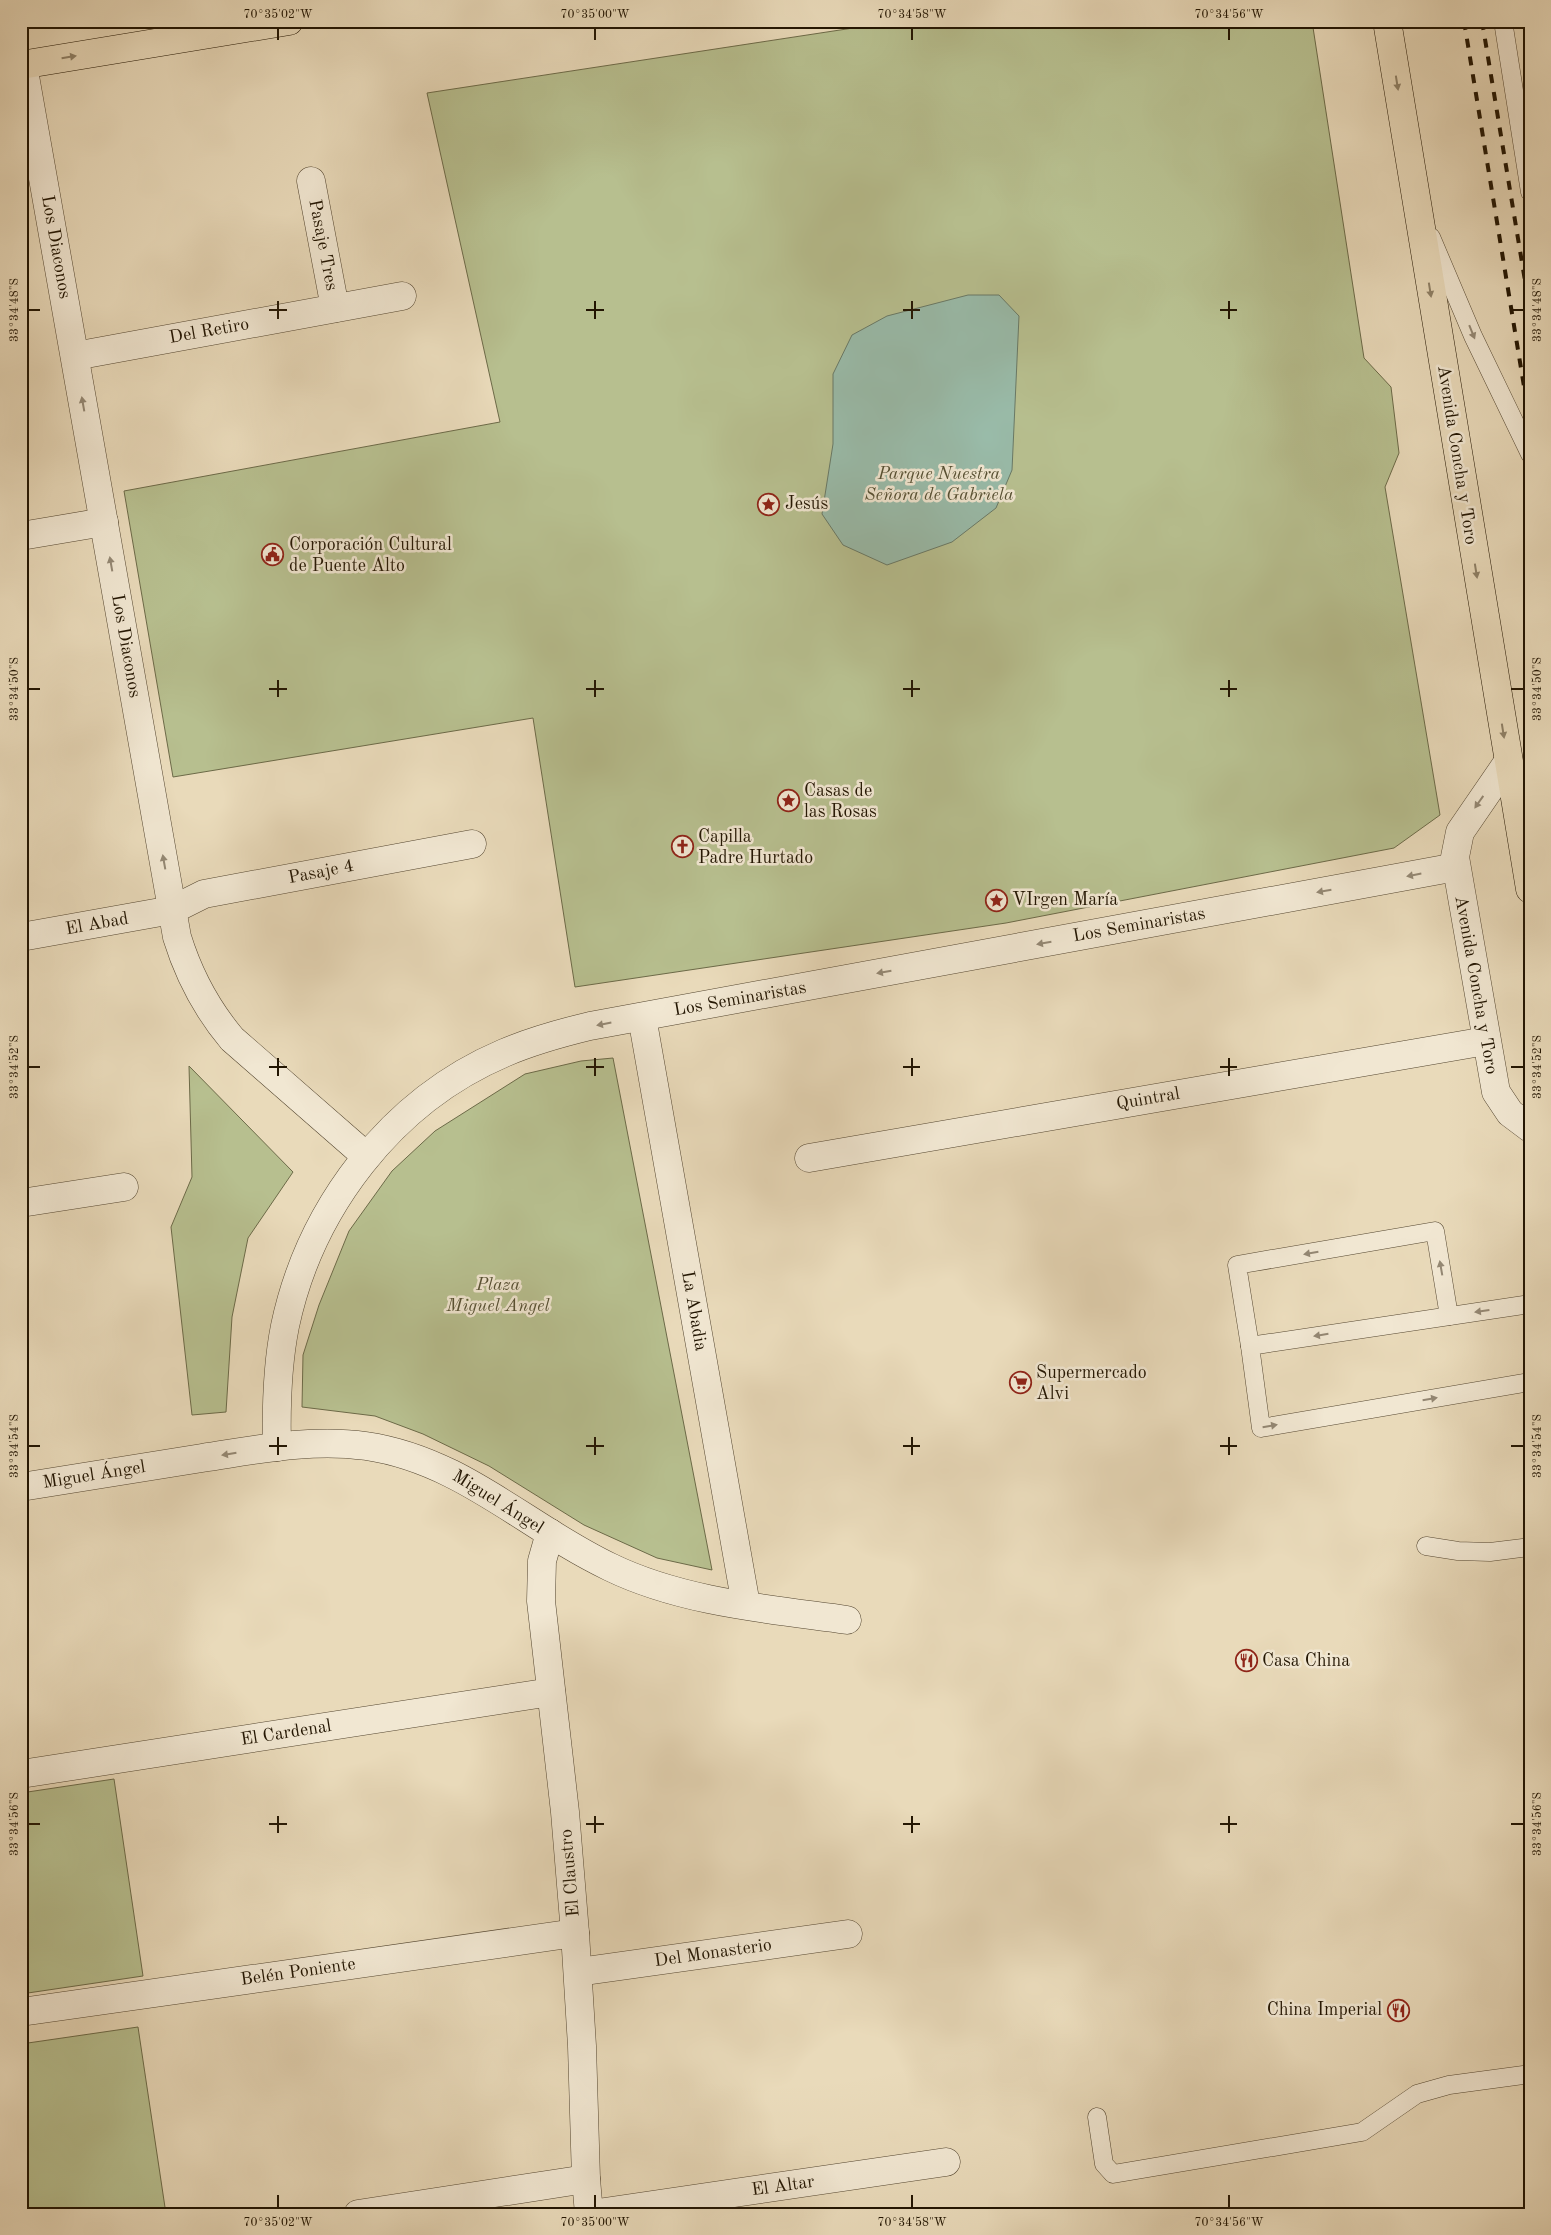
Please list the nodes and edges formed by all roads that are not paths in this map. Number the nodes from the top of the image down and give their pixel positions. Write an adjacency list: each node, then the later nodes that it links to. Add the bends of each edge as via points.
1 (290, 21): 4 (main road, one-way to 1)
2 (1503, 21): 6 (lane)
3 (1385, 26): 7 (main road, Avenida Concha y Toro, one-way to 7)
4 (22, 65): 10 (street, Los Diaconos)
5 (312, 181): 9 (street, Pasaje Tres)
6 (1530, 192)
7 (1417, 207): 11 (lane, one-way to 11, via 1473,336); 14 (main road, Avenida Concha y Toro, one-way to 14)
8 (402, 296): 9 (street, Del Retiro)
9 (335, 308): 10 (street, Del Retiro)
10 (75, 356): 12 (street, Los Diaconos, one-way to 10)
11 (1530, 454)
12 (104, 522): 13 (street); 18 (street, Los Diaconos, one-way to 12)
13 (21, 536)
14 (1508, 762): 16 (street, Avenida Concha y Toro, one-way to 16, via 1460,832); 17 (main road, Avenida Concha y Toro)
15 (472, 844): 18 (street, Pasaje 4, via 204,894)
16 (1456, 867): 20 (street, Los Seminaristas, one-way to 20); 21 (street, Avenida Concha y Toro)
17 (1530, 889)
18 (172, 910): 19 (street, El Abad); 23 (street, Los Diaconos, via 185,962 214,1017 232,1039)
19 (21, 937)
20 (642, 1017): 23 (street, Los Seminaristas, one-way to 23, via 545,1037 502,1054 427,1098); 36 (street, La Abadia)
21 (1486, 1040): 22 (street, Avenida Concha y Toro, via 1493,1081 1501,1102); 24 (street, Quintral)
22 (1530, 1128)
23 (366, 1156): 31 (street, Los Seminaristas, via 325,1218 296,1287 285,1326 279,1366)
24 (809, 1158)
25 (124, 1187): 26 (street)
26 (21, 1203)
27 (1530, 1304): 28 (lane, one-way to 28)
28 (1449, 1316): 29 (lane, one-way to 29); 29 (lane, one-way to 29, via 1434,1231 1237,1265)
29 (1250, 1346): 30 (lane, one-way to 30, via 1261,1428)
30 (1530, 1382)
31 (277, 1447): 32 (street, Miguel Ángel, one-way to 32); 33 (street, Miguel Ángel, via 325,1443 366,1446 421,1460 475,1484)
32 (21, 1487)
33 (550, 1533): 36 (street, Miguel Ángel, via 612,1568 645,1581); 38 (street, El Claustro, via 542,1561 541,1582)
34 (1426, 1546): 35 (lane, via 1490,1552)
35 (1530, 1547)
36 (746, 1605): 37 (street, Miguel Ángel)
37 (847, 1620)
38 (551, 1692): 39 (street, El Cardenal); 40 (street, El Claustro)
39 (21, 1774)
40 (575, 1932): 42 (street, El Claustro); 43 (street, Belén Poniente)
41 (848, 1934): 42 (street, Del Monasterio)
42 (578, 1972): 47 (street, El Claustro)
43 (21, 2012)
44 (1530, 2074): 45 (lane, via 1449,2085 1417,2094 1362,2132 1113,2174 1104,2164)
45 (1097, 2117)
46 (946, 2162): 49 (street, El Altar)
47 (586, 2178): 48 (street); 49 (street, El Claustro)
48 (358, 2214)
49 (590, 2214)

